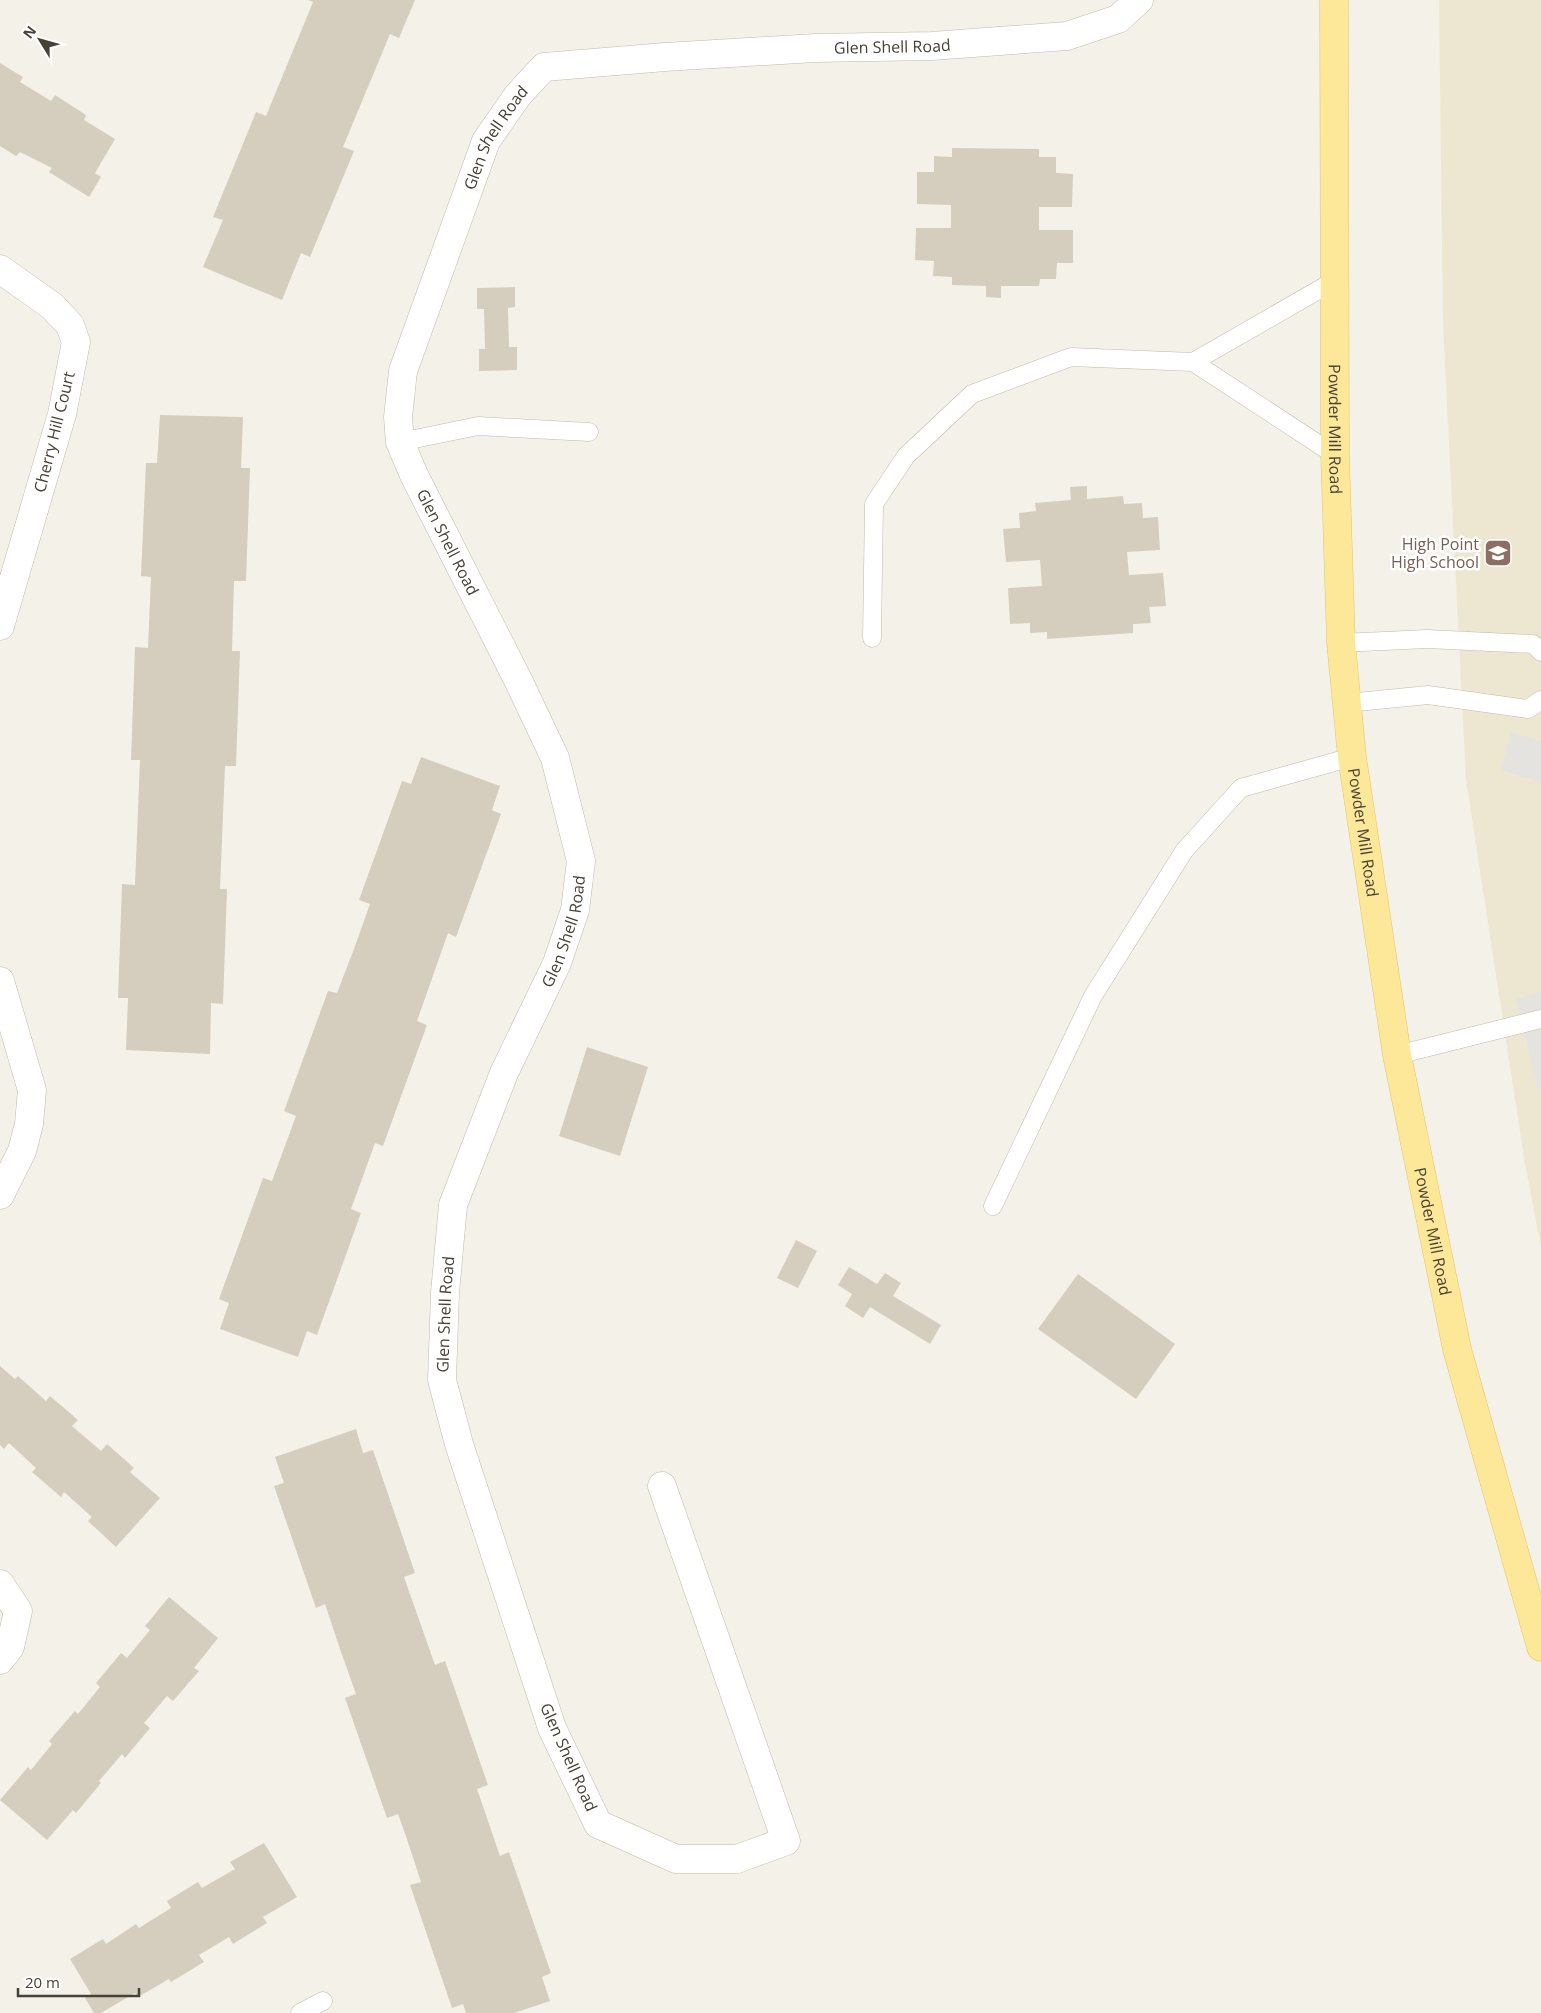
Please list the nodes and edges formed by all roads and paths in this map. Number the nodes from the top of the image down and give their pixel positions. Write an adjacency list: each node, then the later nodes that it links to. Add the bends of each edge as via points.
1 (1139, 0): 7 (street, Glen Shell Road, via 1118,19 1067,36 932,46 814,48 544,67 518,95 486,141 403,371 398,416)
2 (1334, 0): 4 (main road, Powder Mill Road)
3 (0, 269): 9 (street, Cherry Hill Court, via 52,306 70,325 76,342 62,414)
4 (1334, 281): 5 (lane); 8 (main road, Powder Mill Road)
5 (1193, 362): 8 (lane); 10 (lane, via 1071,357 972,394 906,456 874,504)
6 (589, 432): 7 (lane, via 478,426)
7 (400, 442): 21 (street, Glen Shell Road, via 555,758 581,862 574,910 557,963 504,1073 453,1205 442,1380 459,1444 552,1728 598,1824 676,1859 737,1859 786,1841)
8 (1335, 455): 11 (main road, Powder Mill Road)
9 (0, 626)
10 (872, 638)
11 (1341, 643): 12 (lane, via 1427,640 1533,644); 14 (main road, Powder Mill Road)
12 (1541, 652)
13 (1541, 700): 14 (lane, via 1528,709 1428,695)
14 (1347, 704): 15 (main road, Powder Mill Road)
15 (1352, 756): 18 (main road, Powder Mill Road); 20 (lane, via 1241,788 1184,851 1093,996)
16 (0, 981): 19 (street, via 32,1090 29,1124 22,1151)
17 (1541, 1019): 18 (lane)
18 (1397, 1055): 23 (main road, Powder Mill Road, via 1457,1349)
19 (0, 1195)
20 (993, 1206)
21 (662, 1486)
22 (0, 1584): 24 (street, via 18,1611 10,1647)
23 (1541, 1647)
24 (0, 1660)
25 (323, 2001): 26 (lane)
26 (300, 2013)

